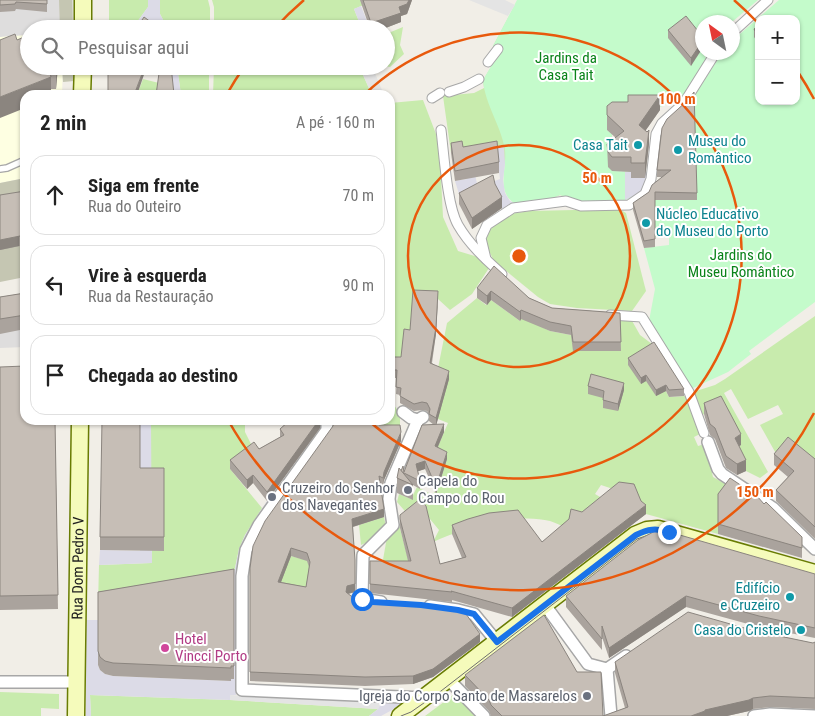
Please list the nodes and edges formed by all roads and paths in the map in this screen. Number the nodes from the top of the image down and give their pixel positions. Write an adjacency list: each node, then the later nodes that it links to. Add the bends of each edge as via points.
1 (83, 0): 3 (main road)
2 (768, 0): 4 (street)
3 (83, 20)
4 (740, 26)
5 (498, 50): 6 (street, via 487,64)
6 (480, 56)
7 (711, 60): 15 (street, via 684,103 662,123 656,134 651,179 645,194 629,205 581,206 566,201 513,208 488,225 482,238)
8 (83, 75): 10 (main road)
9 (479, 79): 11 (street)
10 (82, 90)
11 (440, 94)
12 (441, 130): 15 (street, via 453,213 476,250)
13 (20, 162): 14 (lane)
14 (0, 169)
15 (486, 259): 16 (street)
16 (508, 279)
17 (603, 314): 21 (street, via 642,317 689,392)
18 (403, 412): 24 (street, via 411,418 421,419 391,483 389,499 393,525 363,555 358,598)
19 (80, 425): 32 (main road, Rua Dom Pedro V)
20 (327, 425): 33 (street, via 259,525 246,550 242,690)
21 (706, 438): 22 (street, via 722,474 772,508)
22 (815, 548)
23 (815, 573): 26 (main road, via 658,529 647,530)
24 (392, 603)
25 (421, 605): 27 (street, via 474,614)
26 (545, 605): 27 (main road); 29 (street, via 588,664)
27 (497, 642): 30 (main road)
28 (639, 647): 29 (street)
29 (607, 669): 37 (street)
30 (449, 680): 33 (main road); 36 (street)
31 (0, 682): 32 (street)
32 (77, 682): 34 (main road, Rua Dom Pedro V)
33 (424, 698): 35 (main road)
34 (76, 716)
35 (400, 716)
36 (484, 716)
37 (611, 716)
38 (754, 716): 39 (street)
39 (815, 716)

